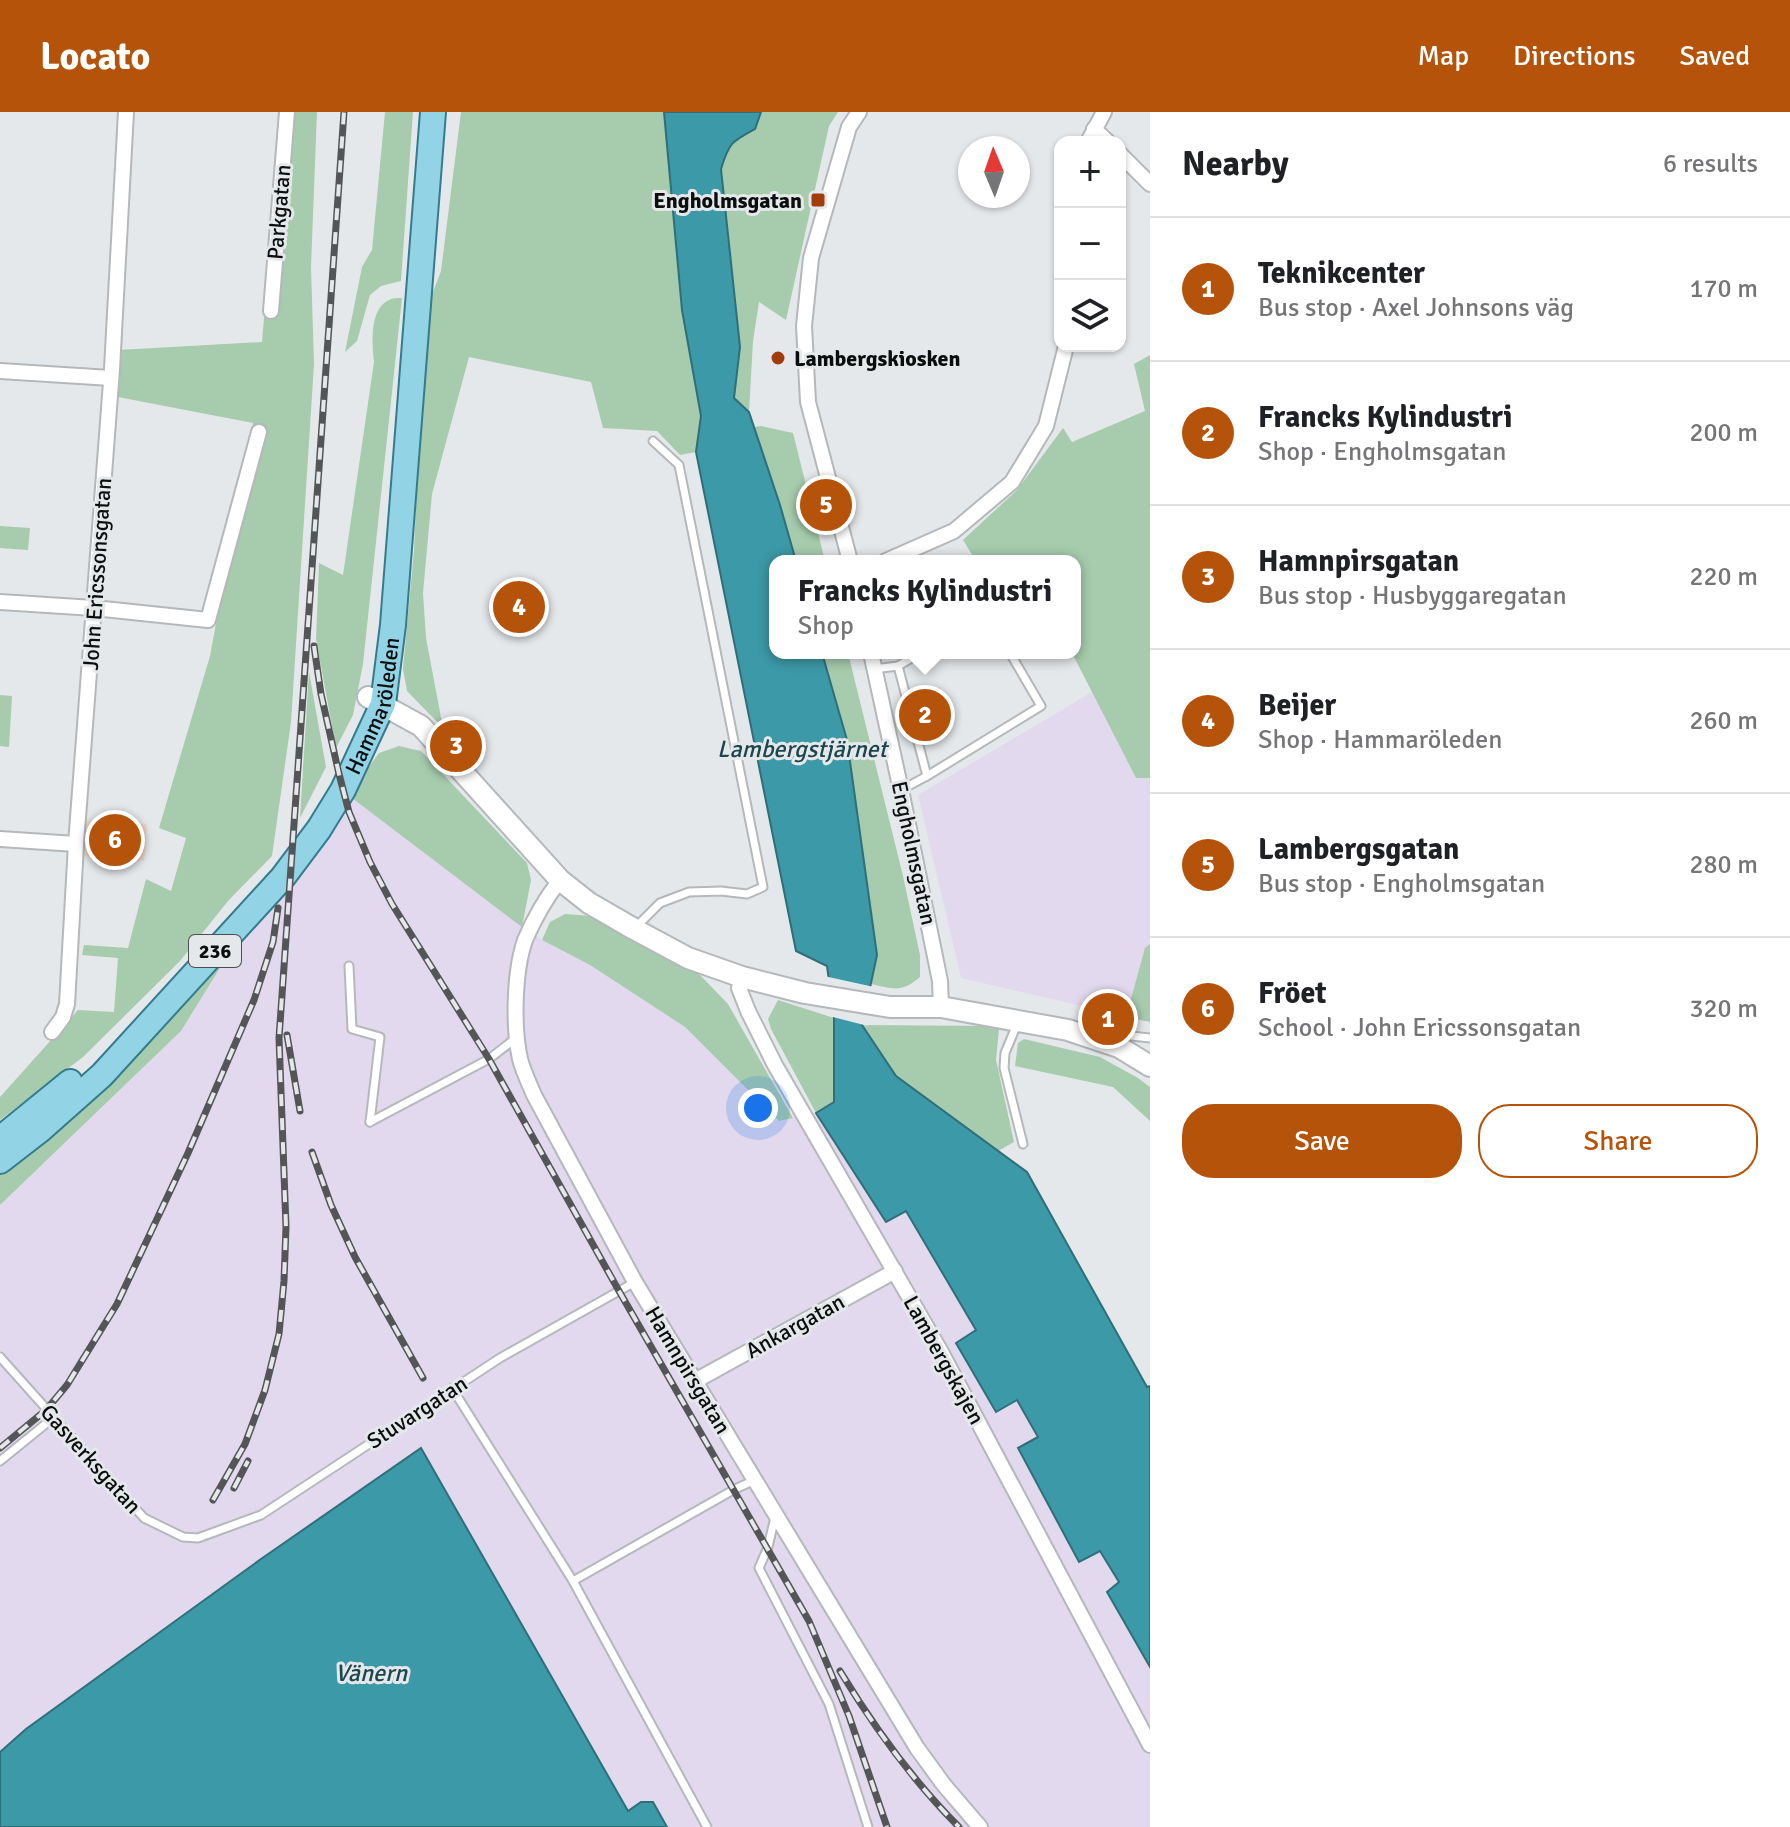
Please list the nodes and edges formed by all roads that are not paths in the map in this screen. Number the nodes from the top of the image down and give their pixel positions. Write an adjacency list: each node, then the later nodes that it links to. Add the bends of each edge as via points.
1 (126, 112): 13 (street, John Ericssonsgatan)
2 (287, 112): 10 (street, Parkgatan)
3 (423, 112): 25 (main road, Hammaröleden / 236, via 372,686)
4 (433, 112): 25 (main road, Hammaröleden / 236, via 393,625)
5 (859, 112): 16 (street, via 849,127 811,258 804,326 808,402)
6 (1104, 112): 7 (street)
7 (1091, 135)
8 (1126, 160): 9 (street)
9 (1150, 184)
10 (271, 311)
11 (1064, 352): 17 (street, via 1046,426 1012,482 954,531)
12 (0, 371): 13 (street)
13 (111, 378): 19 (street, John Ericssonsgatan)
14 (259, 432): 19 (street, via 208,620)
15 (653, 441): 31 (lane, via 679,465 763,887 747,894 689,892 660,903)
16 (848, 555)
17 (900, 555)
18 (0, 602): 19 (street)
19 (94, 608): 29 (street, John Ericssonsgatan)
20 (872, 659): 24 (street, Engholmsgatan)
21 (910, 659): 23 (lane)
22 (1014, 659): 26 (lane, via 1041,706)
23 (898, 666): 24 (lane); 26 (lane)
24 (874, 669): 27 (street, Engholmsgatan)
25 (376, 701): 30 (street, via 421,726); 41 (main road, Hammaröleden / 236, via 318,812 283,861 134,1022); 43 (main road, Hammaröleden / 236, via 343,790 283,877 102,1075)
26 (927, 776): 27 (lane)
27 (901, 790): 34 (street, Engholmsgatan)
28 (0, 839): 29 (street)
29 (76, 844): 37 (street, John Ericssonsgatan, via 67,1004)
30 (560, 880): 31 (street); 38 (street, Hamnpirsgatan, via 524,943)
31 (634, 929): 33 (street, via 688,958)
32 (349, 966): 38 (lane, via 352,1029 380,1037 370,1122 489,1059)
33 (742, 977): 34 (street, via 890,1007); 44 (street, Lambergskajen, via 739,988 775,1065)
34 (941, 1007): 35 (street)
35 (1019, 1020): 36 (street); 42 (lane, via 1004,1068)
36 (1068, 1030): 39 (lane); 40 (street, via 1119,1047)
37 (52, 1032)
38 (516, 1038): 45 (street, Hamnpirsgatan, via 534,1095)
39 (1150, 1038)
40 (1150, 1066)
41 (0, 1139)
42 (1023, 1144)
43 (0, 1161)
44 (895, 1271): 47 (street, Ankargatan); 55 (street, Lambergskajen)
45 (635, 1282): 47 (street, Hamnpirsgatan); 48 (lane, Stuvargatan)
46 (0, 1357): 49 (lane, Gasverksgatan)
47 (695, 1381): 51 (street, Hamnpirsgatan)
48 (452, 1388): 53 (lane, Stuvargatan, via 261,1515); 54 (lane)
49 (53, 1418): 50 (lane); 53 (lane, Gasverksgatan, via 144,1518 183,1537)
50 (0, 1461)
51 (755, 1480): 52 (street, Hamnpirsgatan); 54 (lane)
52 (776, 1515): 57 (lane, via 759,1568 829,1704); 58 (street, Hamnpirsgatan, via 917,1748)
53 (198, 1538)
54 (573, 1581): 56 (lane)
55 (1150, 1745)
56 (707, 1827)
57 (868, 1827)
58 (980, 1827)

